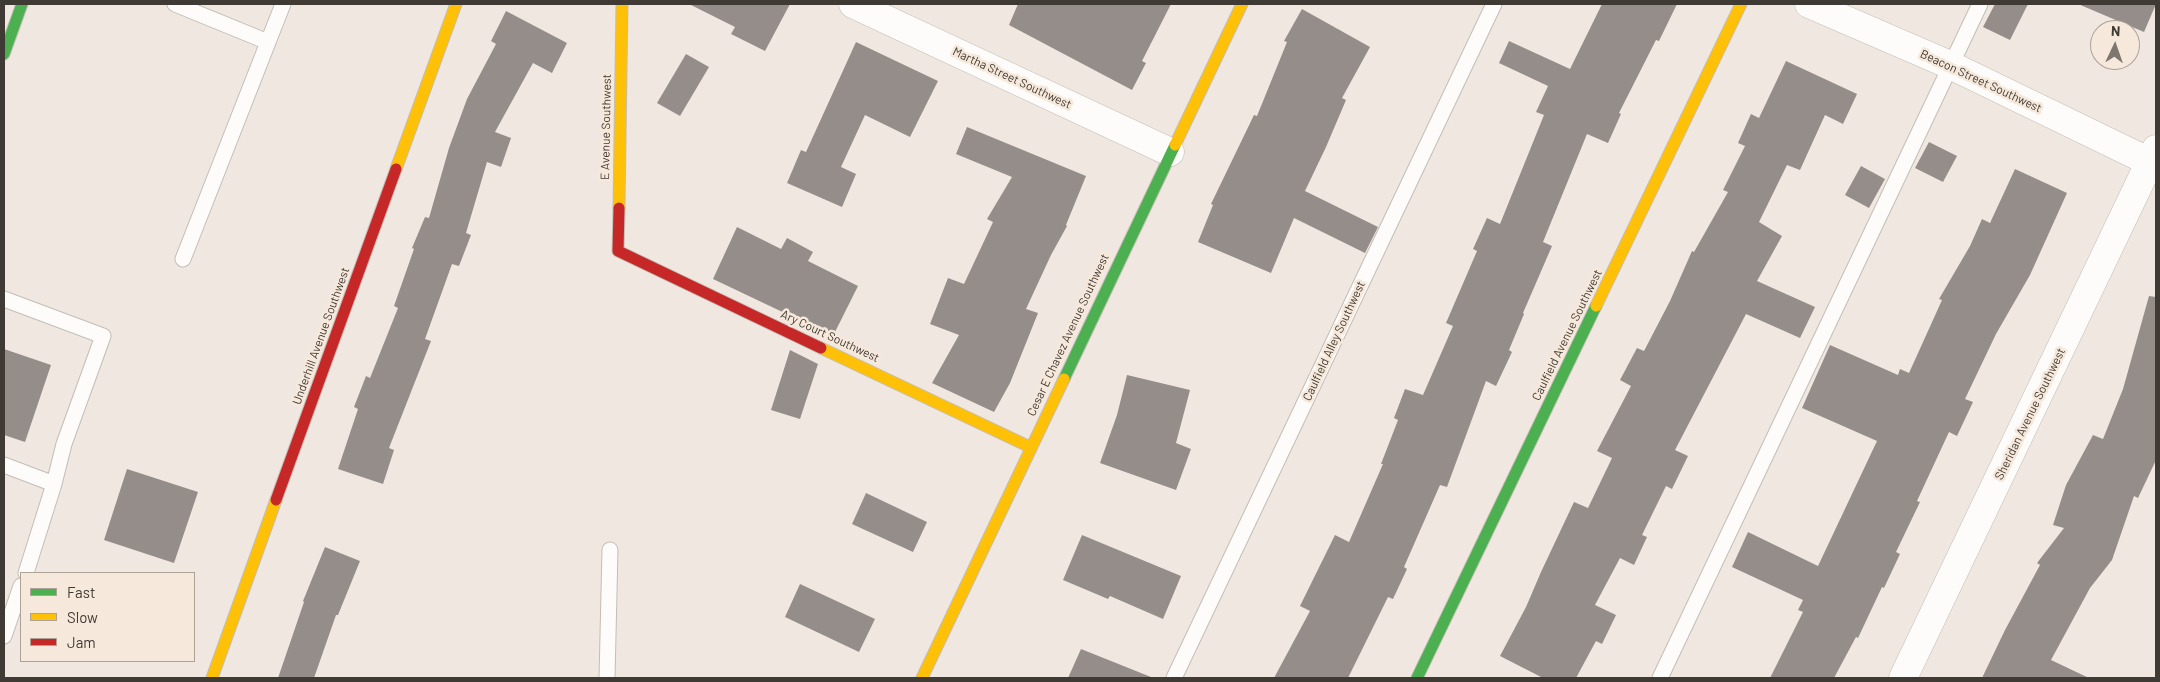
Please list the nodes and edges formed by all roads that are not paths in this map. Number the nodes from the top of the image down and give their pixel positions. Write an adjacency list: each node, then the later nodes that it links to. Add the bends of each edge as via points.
1 (22, 4): 13 (street)
2 (175, 4): 12 (lane)
3 (283, 4): 12 (lane)
4 (456, 4): 27 (street, Underhill Avenue Southwest)
5 (622, 4): 17 (street, E Avenue Southwest)
6 (853, 4): 15 (street, Martha Street Southwest)
7 (1242, 4): 15 (street, Cesar E Chavez Avenue Southwest)
8 (1494, 4): 30 (lane, Caulfield Alley Southwest)
9 (1741, 4): 31 (street, Caulfield Avenue Southwest)
10 (1809, 4): 14 (street, Beacon Street Southwest)
11 (1980, 4): 14 (lane)
12 (268, 42): 18 (lane)
13 (4, 54)
14 (1950, 65): 16 (street, Beacon Street Southwest); 32 (lane)
15 (1170, 152): 20 (street, Cesar E Chavez Avenue Southwest)
16 (2153, 155): 33 (street, Sheridan Avenue Southwest)
17 (618, 250): 20 (street, Ary Court Southwest)
18 (183, 259)
19 (4, 299): 22 (lane, via 103,336 64,444)
20 (1030, 447): 29 (street, Cesar E Chavez Avenue Southwest)
21 (4, 465): 22 (lane)
22 (54, 484): 24 (lane)
23 (610, 550): 28 (lane)
24 (26, 572)
25 (20, 589): 26 (lane)
26 (4, 636)
27 (212, 678)
28 (607, 678)
29 (922, 678)
30 (1174, 678)
31 (1417, 678)
32 (1660, 678)
33 (1903, 678)

